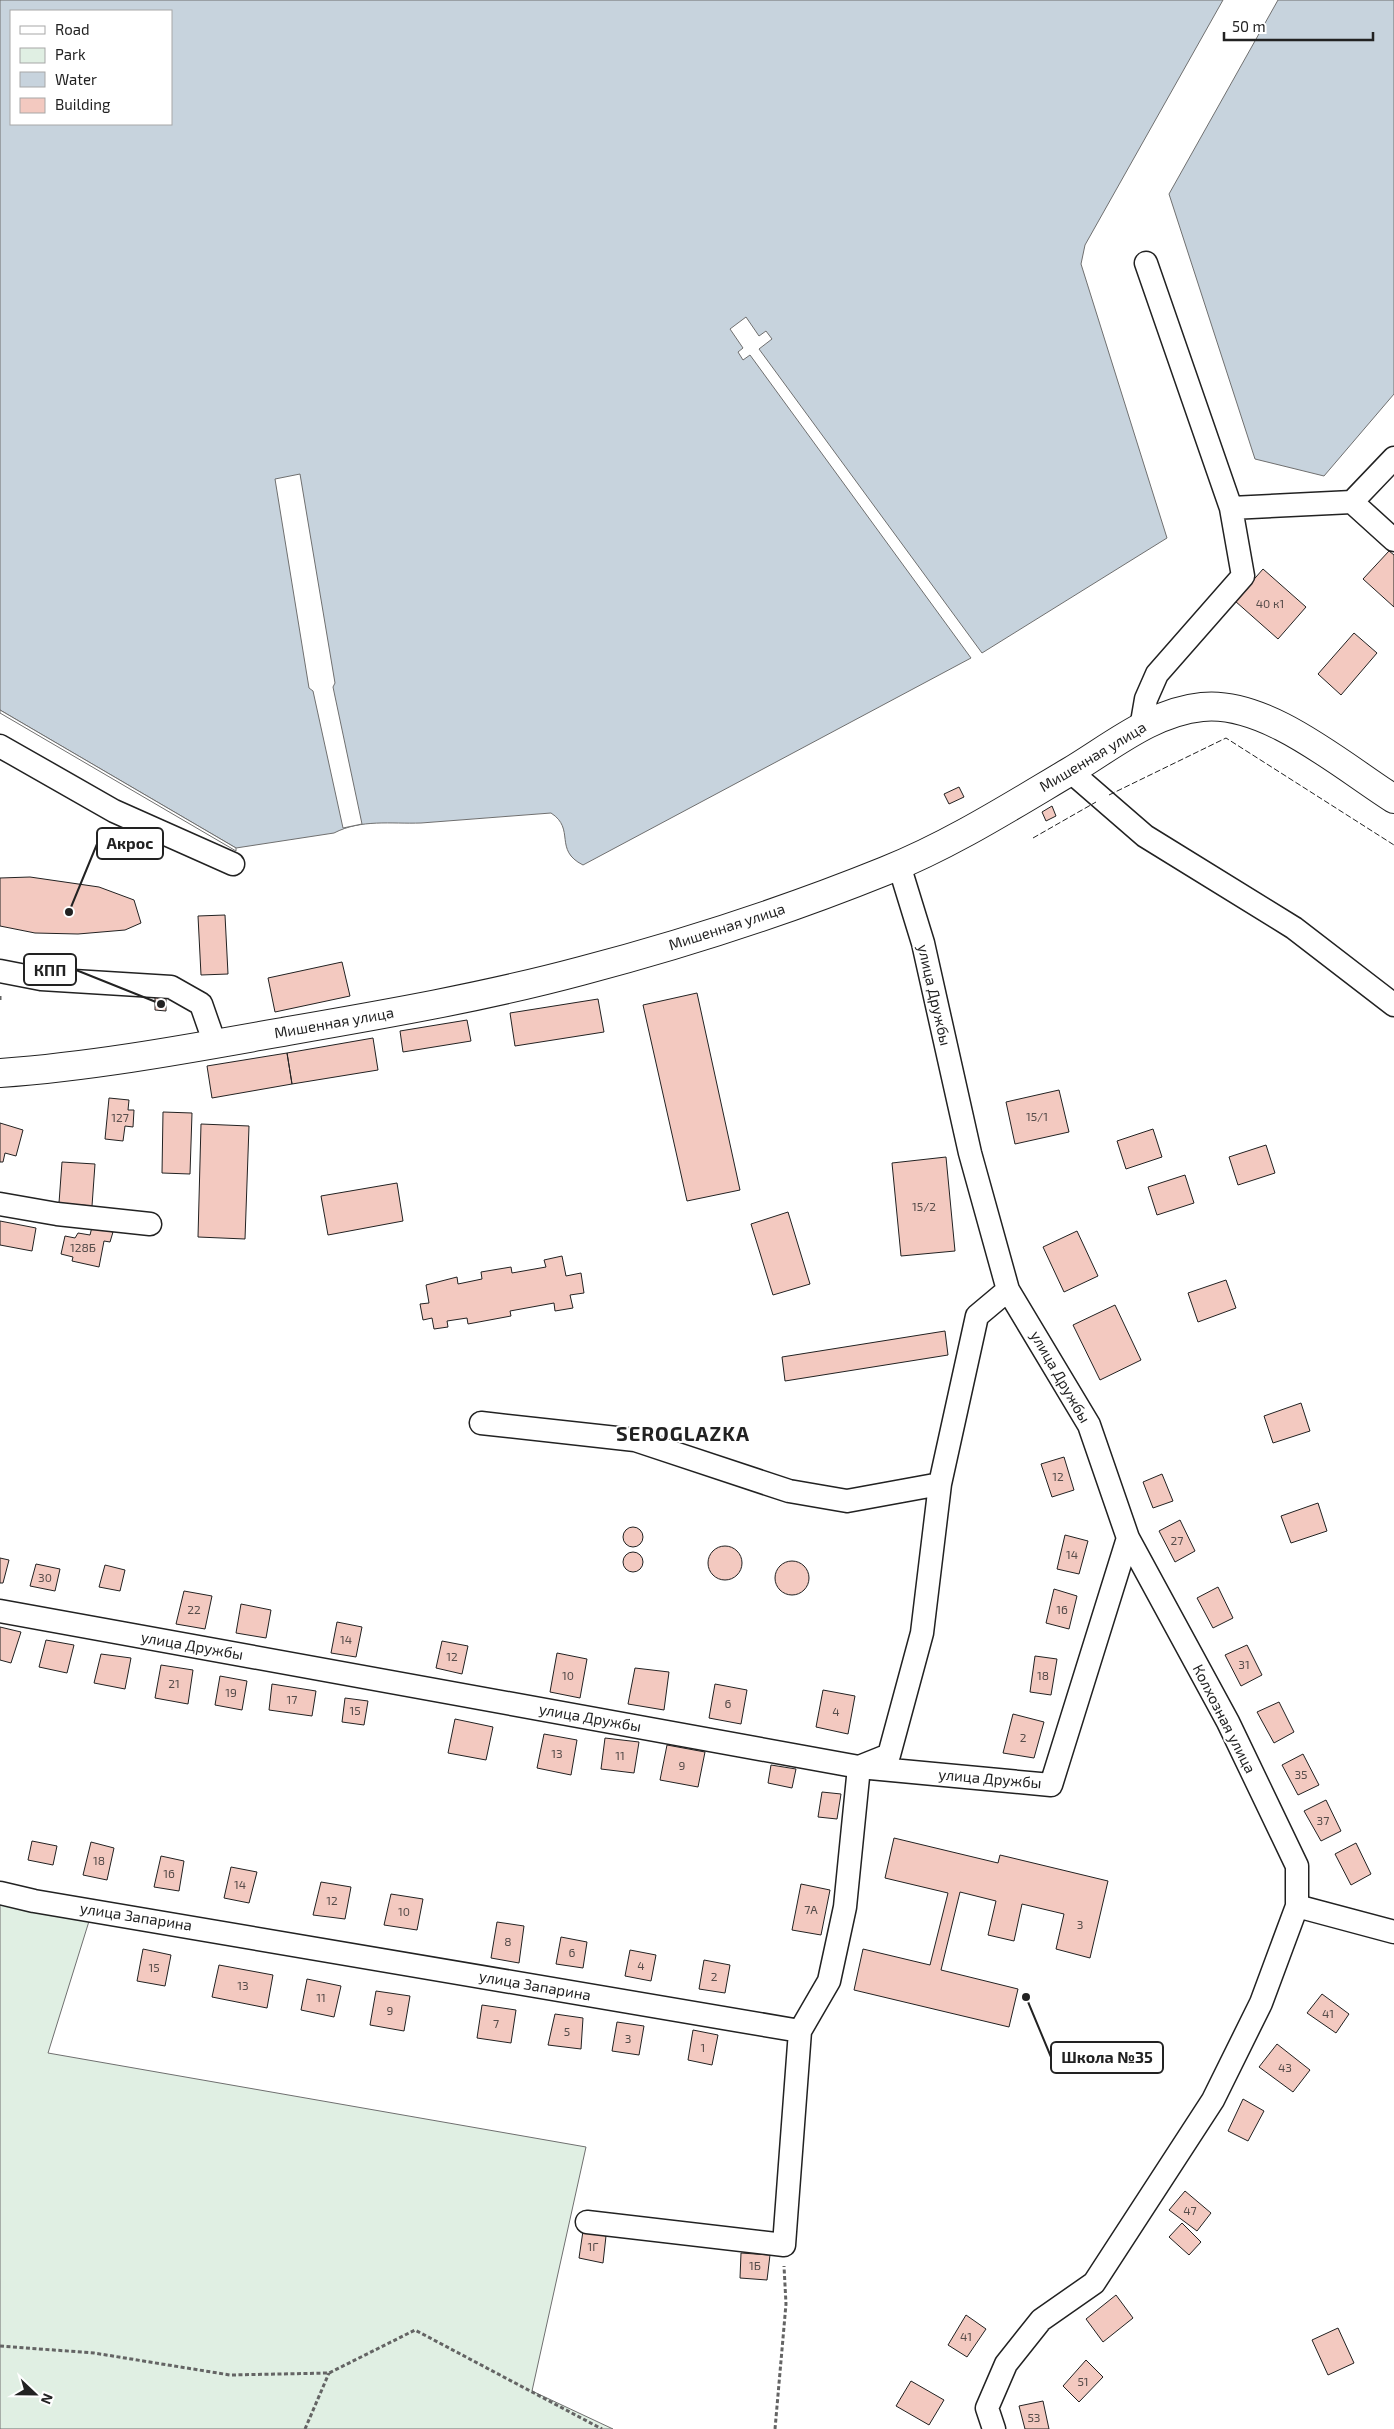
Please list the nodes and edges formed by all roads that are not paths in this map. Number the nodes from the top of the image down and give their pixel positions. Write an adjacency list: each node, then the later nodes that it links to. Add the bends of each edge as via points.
1 (1146, 263): 4 (street)
2 (1394, 458): 3 (street)
3 (1352, 502): 4 (street); 5 (street)
4 (1230, 508): 6 (street, via 1243,576 1157,674 1148,692)
5 (1394, 540)
6 (1141, 728): 8 (main road, Мишенная улица); 9 (main road, Мишенная улица, via 1170,714 1190,709 1216,707 1244,711 1303,739)
7 (0, 746): 10 (street, via 114,811)
8 (1070, 771): 11 (main road, Мишенная улица, via 992,817); 13 (street, via 1145,836 1294,928)
9 (1394, 799)
10 (233, 864)
11 (899, 865): 14 (main road, Мишенная улица, via 733,928 579,972 401,1011); 18 (street, улица Дружбы, via 923,943 970,1153)
12 (0, 971): 14 (street, via 41,979 171,987 201,1004)
13 (1394, 1005)
14 (215, 1044): 15 (main road, Мишенная улица, via 101,1063)
15 (0, 1073)
16 (0, 1204): 17 (street)
17 (150, 1224)
18 (1008, 1290): 20 (street, via 977,1316); 21 (street, улица Дружбы, via 1088,1425)
19 (481, 1423): 20 (street, via 635,1440 789,1491 847,1501)
20 (940, 1484): 23 (street, via 922,1632 889,1755)
21 (1128, 1538): 23 (street, улица Дружбы, via 1051,1785); 25 (street, Колхозная улица, via 1228,1722 1297,1866)
22 (0, 1611): 23 (street, улица Дружбы)
23 (860, 1767): 27 (street, via 845,1907 831,1972)
24 (0, 1893): 27 (street, улица Запарина)
25 (1305, 1908): 26 (street); 29 (street, via 1213,2100 1094,2283 1041,2320 1006,2364)
26 (1394, 1932)
27 (800, 2031): 28 (street, via 784,2245)
28 (587, 2222)
29 (990, 2419)

